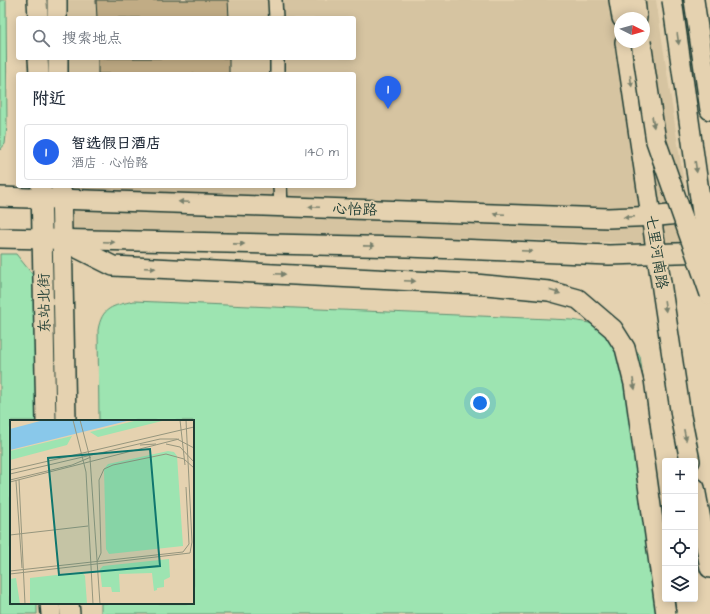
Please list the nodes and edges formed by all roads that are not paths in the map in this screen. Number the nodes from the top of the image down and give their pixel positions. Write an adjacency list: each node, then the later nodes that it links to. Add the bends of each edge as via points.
1 (37, 0): 10 (street)
2 (57, 0): 11 (street)
3 (275, 0): 12 (street)
4 (619, 0): 8 (street)
5 (635, 0): 9 (street)
6 (672, 0): 34 (street, one-way to 34, bridge)
7 (694, 0): 21 (street)
8 (621, 12)
9 (636, 12)
10 (38, 16)
11 (57, 16)
12 (276, 16)
13 (626, 48): 28 (street, 七里河南路, one-way to 28)
14 (642, 48): 35 (street, one-way to 35, bridge, via 656,141)
15 (38, 60): 18 (street)
16 (58, 60): 19 (street)
17 (277, 60): 20 (street)
18 (39, 72)
19 (58, 72)
20 (277, 72)
21 (710, 110)
22 (280, 188): 26 (street)
23 (41, 192): 24 (street, 心怡路); 25 (street, 心怡路); 30 (street, 东站北街)
24 (61, 192): 26 (street, 心怡路, one-way to 24); 31 (street, 东站北街)
25 (0, 197)
26 (281, 206): 28 (street, 心怡路, one-way to 26, via 608,218)
27 (710, 211): 28 (street, 心怡路)
28 (652, 216): 33 (street, 七里河南路)
29 (0, 238): 30 (street)
30 (42, 240): 31 (street); 36 (street, 东站北街)
31 (62, 240): 33 (street, one-way to 33, via 407,247 609,255); 37 (street, 东站北街); 43 (street, one-way to 43, bridge, via 113,266 475,284 549,290 578,299 613,329 625,348 634,384)
32 (710, 252): 33 (street)
33 (657, 254): 38 (street, 七里河南路, one-way to 38)
34 (710, 270)
35 (710, 294)
36 (46, 420)
37 (66, 420)
38 (690, 458)
39 (696, 494): 40 (street)
40 (710, 568)
41 (50, 604): 42 (street)
42 (51, 614)
43 (666, 614)

